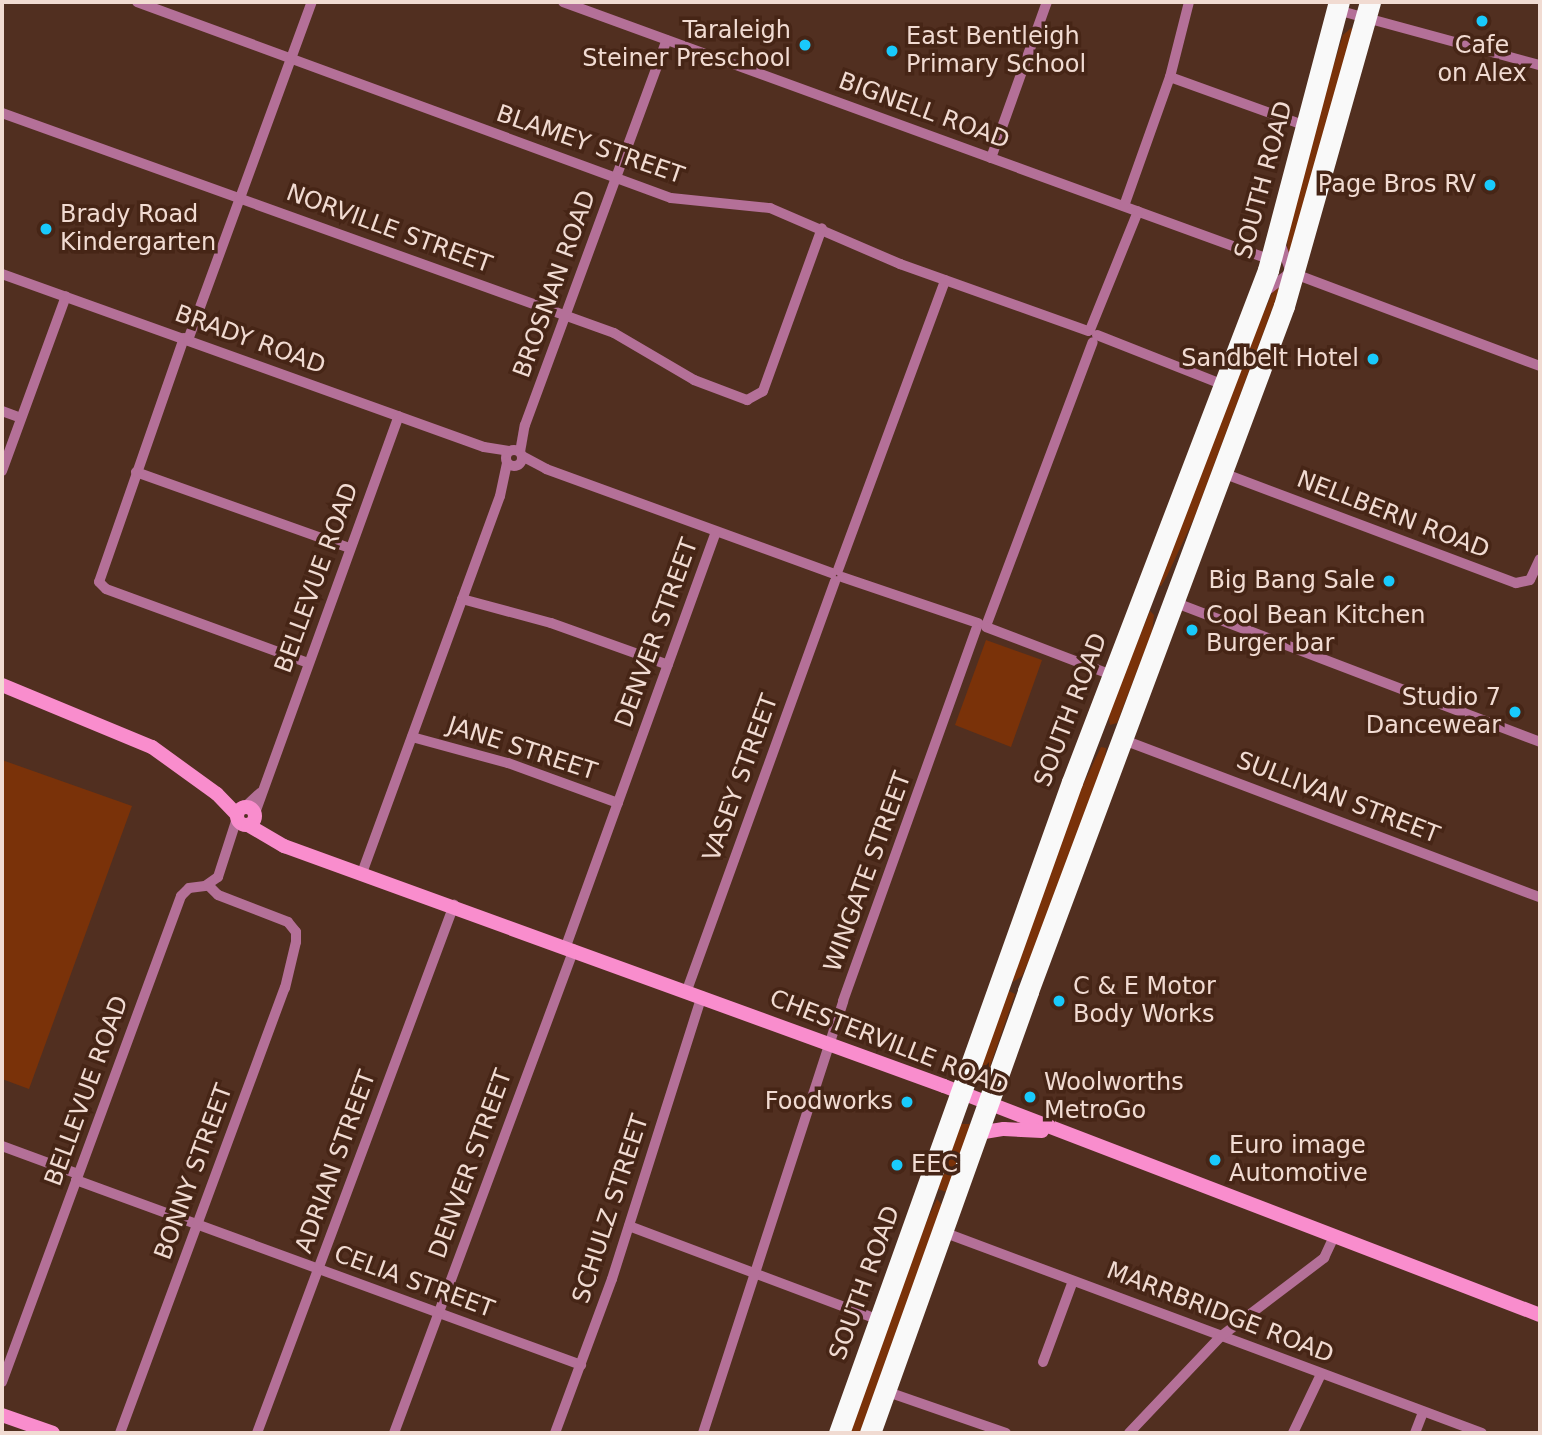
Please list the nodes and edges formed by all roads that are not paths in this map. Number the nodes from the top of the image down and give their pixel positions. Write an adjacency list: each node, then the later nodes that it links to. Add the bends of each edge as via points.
1 (137, 2): 9 (street, BLAMEY STREET)
2 (312, 2): 9 (street)
3 (564, 2): 8 (street, BIGNELL ROAD)
4 (1047, 2): 14 (street)
5 (1189, 2): 11 (street)
6 (1338, 6): 7 (street); 13 (highway, SOUTH ROAD)
7 (1368, 10): 10 (street); 22 (highway)
8 (667, 40): 14 (street, BIGNELL ROAD); 15 (street, BROSNAN ROAD)
9 (291, 59): 15 (street, BLAMEY STREET); 16 (street)
10 (1540, 65)
11 (1170, 77): 13 (street); 17 (street)
12 (2, 113): 16 (street, NORVILLE STREET)
13 (1306, 126): 20 (highway, SOUTH ROAD)
14 (991, 158): 17 (street, BIGNELL ROAD)
15 (616, 179): 19 (street, BLAMEY STREET, via 677,200 769,208); 27 (street, BROSNAN ROAD)
16 (241, 197): 27 (street, NORVILLE STREET); 29 (street)
17 (1124, 206): 18 (street, BIGNELL ROAD)
18 (1138, 211): 21 (street, BIGNELL ROAD); 28 (street, WINGATE STREET)
19 (822, 228): 24 (street, BLAMEY STREET); 27 (street, NORVILLE STREET, via 763,391 755,400 694,380 624,338)
20 (1278, 234): 21 (highway, SOUTH ROAD); 22 (street)
21 (1271, 260): 26 (highway, SOUTH ROAD)
22 (1293, 273): 26 (street, via 1278,279); 30 (street); 38 (highway)
23 (2, 274): 25 (street, BRADY ROAD)
24 (945, 280): 28 (street, BLAMEY STREET); 42 (street, VASEY STREET)
25 (66, 296): 29 (street, BRADY ROAD); 34 (street)
26 (1256, 301): 31 (highway, SOUTH ROAD)
27 (565, 316): 35 (street, BROSNAN ROAD)
28 (1091, 336): 31 (street, BLAMEY STREET); 46 (street, WINGATE STREET)
29 (186, 339): 33 (street, BRADY ROAD); 37 (street)
30 (1540, 366)
31 (1224, 385): 43 (highway, SOUTH ROAD)
32 (2, 411): 34 (street)
33 (399, 416): 35 (street, BRADY ROAD); 40 (street, BELLEVUE ROAD)
34 (21, 418): 36 (street)
35 (514, 458): 39 (street, BRADY ROAD); 44 (street, BROSNAN ROAD)
36 (2, 471)
37 (136, 472): 40 (street); 47 (street, via 99,572 102,587)
38 (1220, 472): 41 (street, NELLBERN ROAD, via 1516,583 1530,580); 45 (highway)
39 (716, 532): 42 (street, BRADY ROAD); 48 (street, DENVER STREET)
40 (350, 548): 47 (street, BELLEVUE ROAD)
41 (1540, 559)
42 (837, 575): 46 (street, BRADY ROAD); 63 (street, VASEY STREET)
43 (1144, 591): 45 (highway); 49 (highway, SOUTH ROAD)
44 (462, 599): 48 (street, via 551,623); 52 (street, BROSNAN ROAD)
45 (1171, 601): 53 (highway); 54 (street)
46 (981, 628): 49 (street, BRADY ROAD); 66 (street, WINGATE STREET)
47 (307, 663): 56 (street, BELLEVUE ROAD, via 260,793)
48 (668, 665): 55 (street, DENVER STREET)
49 (1112, 675): 51 (highway, SOUTH ROAD)
50 (2, 685): 56 (street, CHESTERVILLE ROAD, via 152,747)
51 (1092, 728): 53 (highway); 62 (highway, SOUTH ROAD)
52 (412, 737): 55 (street, JANE STREET, via 508,763); 57 (street, BROSNAN ROAD)
53 (1121, 738): 59 (street, SULLIVAN STREET); 64 (highway)
54 (1540, 742)
55 (618, 803): 61 (street, DENVER STREET)
56 (246, 815): 57 (street, CHESTERVILLE ROAD, via 297,849); 58 (street, BELLEVUE ROAD, via 218,877)
57 (362, 873): 60 (street, CHESTERVILLE ROAD)
58 (208, 885): 72 (street, BELLEVUE ROAD, via 182,894); 75 (street, BONNY STREET, via 218,895 292,925 297,937 285,988)
59 (1540, 897)
60 (454, 905): 61 (street, CHESTERVILLE ROAD); 79 (street, ADRIAN STREET)
61 (570, 947): 63 (street, CHESTERVILLE ROAD); 82 (street, DENVER STREET)
62 (1000, 981): 64 (highway); 67 (highway, SOUTH ROAD)
63 (687, 990): 65 (street, CHESTERVILLE ROAD)
64 (1028, 991): 68 (highway)
65 (702, 996): 66 (street, CHESTERVILLE ROAD); 76 (street, SCHULZ STREET)
66 (830, 1043): 67 (street, CHESTERVILLE ROAD); 80 (street, WINGATE STREET)
67 (960, 1092): 68 (street, CHESTERVILLE ROAD); 73 (highway, SOUTH ROAD)
68 (988, 1105): 69 (street, CHESTERVILLE ROAD); 70 (highway)
69 (1058, 1132): 70 (street, via 1004,1129); 78 (street, CHESTERVILLE ROAD)
70 (978, 1133): 74 (highway)
71 (2, 1146): 72 (street, CELIA STREET)
72 (77, 1177): 75 (street, CELIA STREET); 89 (street, BELLEVUE ROAD)
73 (926, 1188): 74 (highway); 84 (highway, SOUTH ROAD)
74 (955, 1198): 77 (highway)
75 (197, 1226): 79 (street, CELIA STREET); 94 (street, BONNY STREET)
76 (629, 1226): 80 (street); 87 (street, SCHULZ STREET)
77 (943, 1232): 81 (street, MARRBRIDGE ROAD); 90 (highway)
78 (1334, 1237): 83 (street, CHESTERVILLE ROAD); 85 (street, via 1324,1258)
79 (318, 1270): 82 (street, CELIA STREET); 95 (street, ADRIAN STREET)
80 (757, 1275): 84 (street); 98 (street, WINGATE STREET)
81 (1073, 1281): 85 (street, MARRBRIDGE ROAD); 86 (street)
82 (438, 1313): 87 (street, CELIA STREET); 96 (street, DENVER STREET)
83 (1540, 1315)
84 (879, 1320): 99 (highway, SOUTH ROAD)
85 (1220, 1336): 88 (street, MARRBRIDGE ROAD); 102 (street)
86 (1043, 1362)
87 (581, 1365): 97 (street, SCHULZ STREET)
88 (1321, 1374): 91 (street, MARRBRIDGE ROAD); 103 (street)
89 (2, 1382)
90 (885, 1391): 100 (highway); 101 (street)
91 (1423, 1412): 104 (street); 105 (street, MARRBRIDGE ROAD)
92 (2, 1415): 93 (street)
93 (53, 1433)
94 (120, 1433)
95 (257, 1433)
96 (394, 1433)
97 (555, 1433)
98 (703, 1433)
99 (839, 1433)
100 (870, 1433)
101 (1006, 1433)
102 (1129, 1433)
103 (1293, 1433)
104 (1415, 1433)
105 (1482, 1433)

